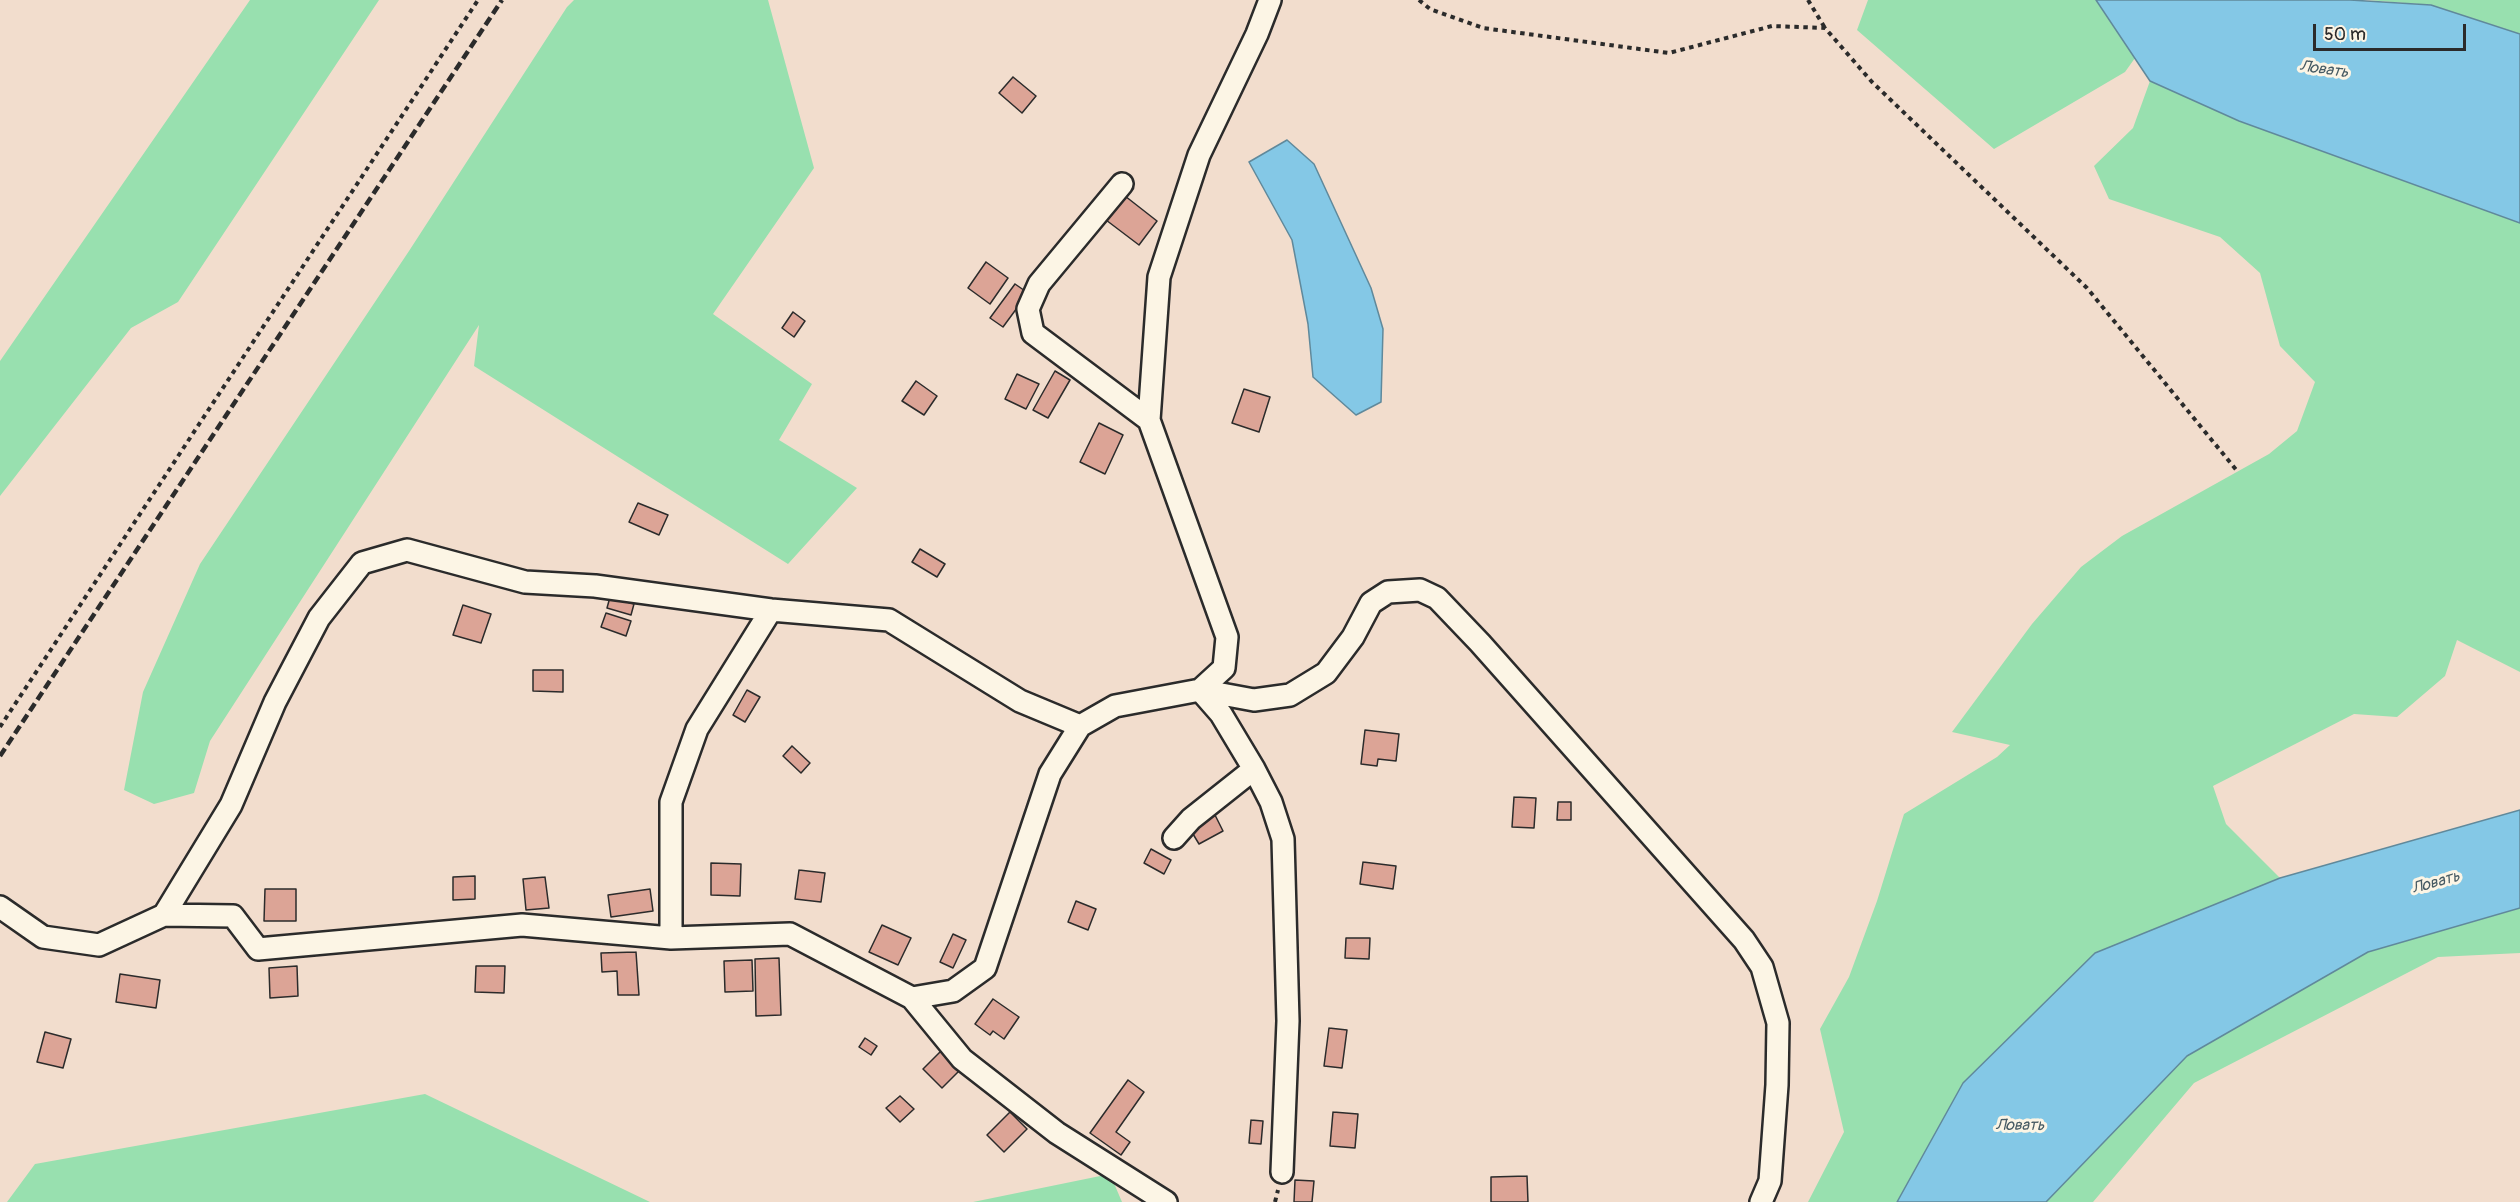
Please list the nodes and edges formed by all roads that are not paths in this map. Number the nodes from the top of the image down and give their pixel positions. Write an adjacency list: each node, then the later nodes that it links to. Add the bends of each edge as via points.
1 (1270, 0): 3 (street, via 1199,155 1159,277)
2 (1122, 184): 3 (street, via 1039,284 1028,309 1033,333)
3 (1149, 420): 5 (street, via 1227,637 1224,668)
4 (771, 610): 6 (street, via 890,620 1020,701); 10 (street, via 595,586 525,582 406,550 362,563 319,618 275,702 231,805); 11 (street, via 698,729 671,802)
5 (1200, 690): 6 (street, via 1115,706); 7 (street, via 1221,714); 15 (street, via 1254,700 1290,695 1326,673 1353,637 1371,603 1388,592 1420,590 1437,598 1744,940 1762,967 1778,1023 1770,1181)
6 (1080, 726): 12 (street, via 1050,774 985,968 953,991)
7 (1254, 769): 8 (street, via 1191,819); 13 (street, via 1271,802 1283,839 1288,1021)
8 (1174, 838)
9 (0, 907): 10 (street, via 43,937 99,945)
10 (164, 915): 11 (street, via 233,916 258,949 522,925)
11 (671, 938): 12 (street, via 790,934)
12 (912, 998): 14 (street, via 962,1059 1057,1133)
13 (1282, 1172)
14 (1166, 1202)
15 (1761, 1202)

